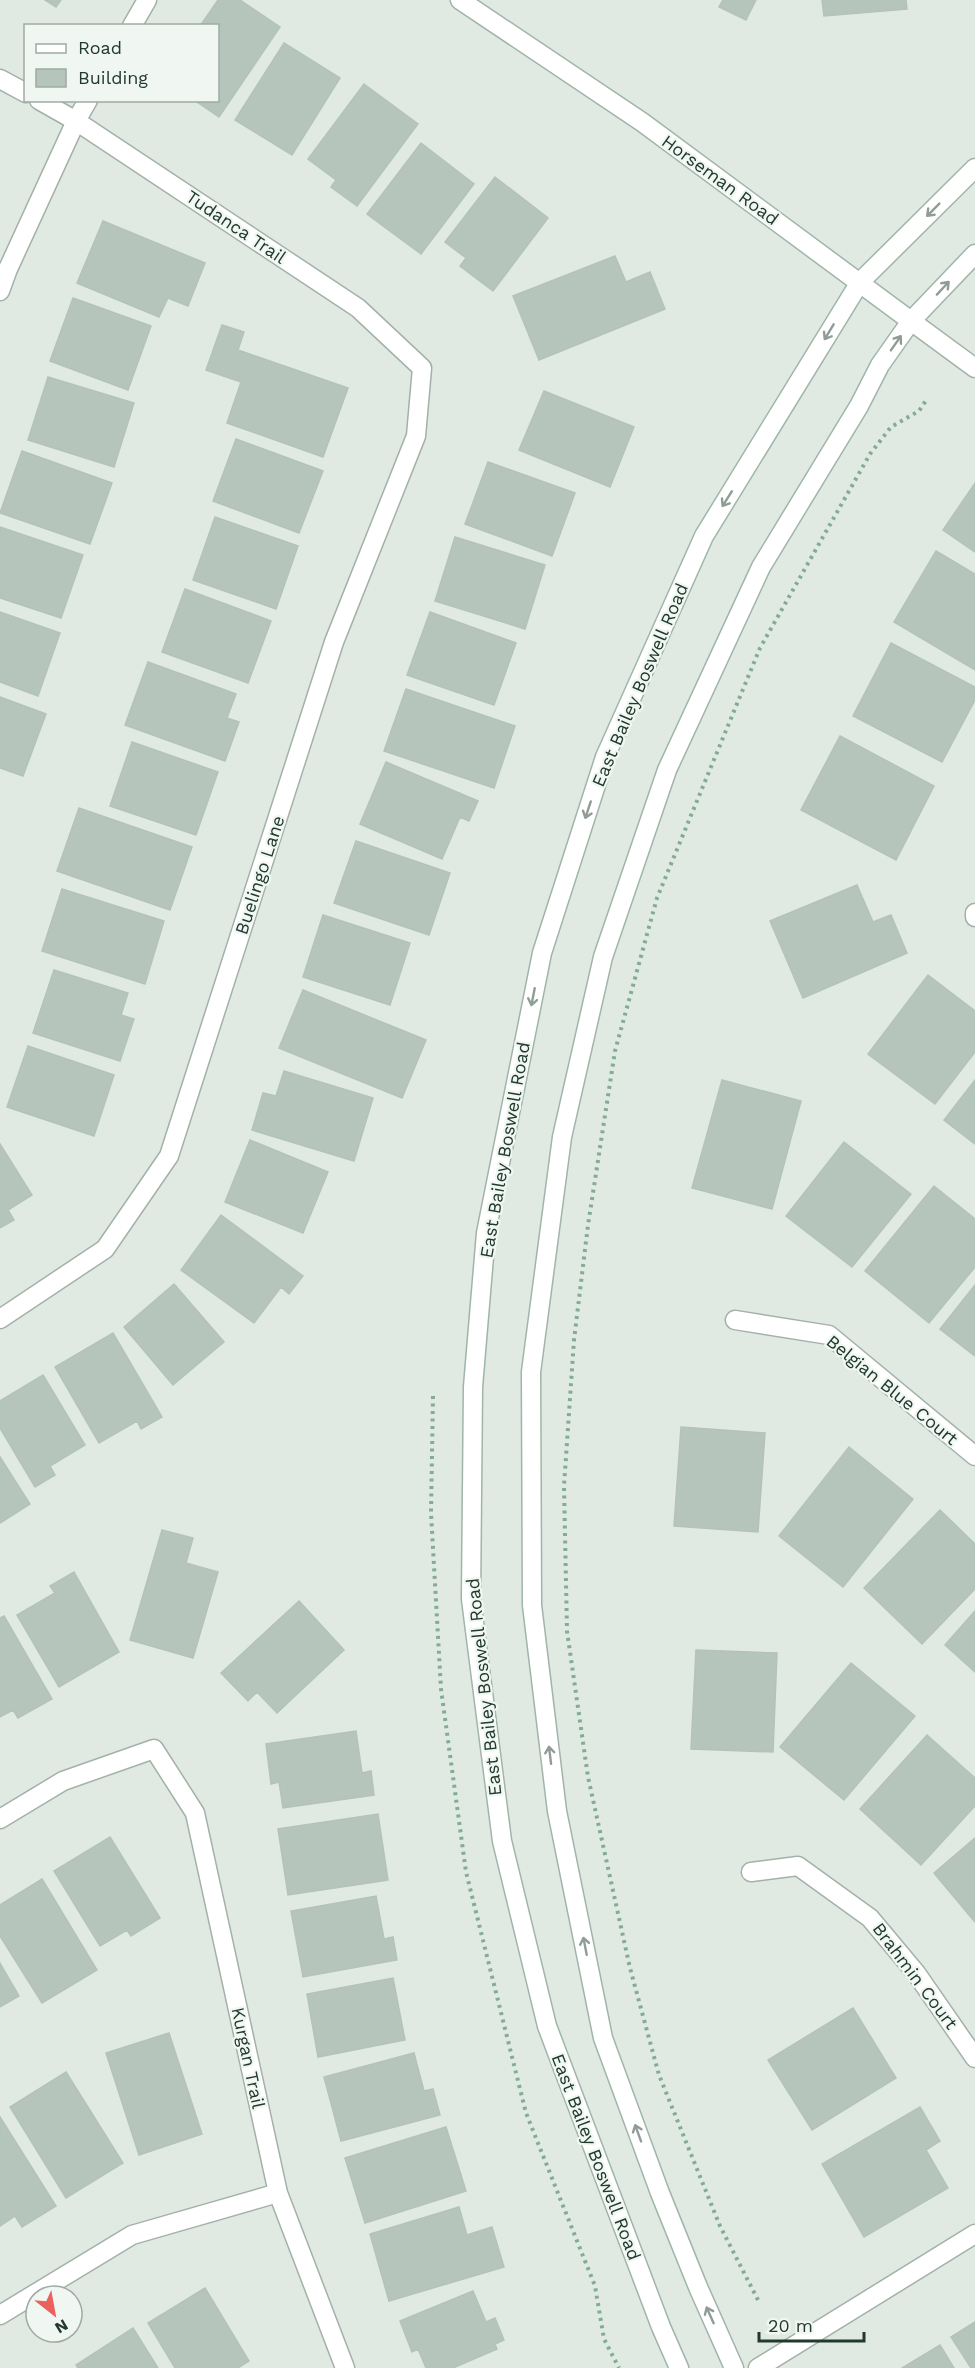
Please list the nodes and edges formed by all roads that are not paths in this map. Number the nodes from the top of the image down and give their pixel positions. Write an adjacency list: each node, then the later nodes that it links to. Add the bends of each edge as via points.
1 (147, 0): 3 (street)
2 (460, 0): 11 (street, Horseman Road, via 642,122)
3 (133, 24)
4 (0, 79): 5 (street)
5 (24, 92)
6 (43, 102): 8 (street, Tudanca Trail)
7 (87, 102): 8 (street)
8 (76, 121): 12 (street); 14 (street, Tudanca Trail, via 358,308)
9 (975, 168): 11 (street, East Bailey Boswell Road, one-way to 11)
10 (975, 254): 13 (street, one-way to 10)
11 (860, 282): 13 (street, Horseman Road); 26 (street, East Bailey Boswell Road, one-way to 26, via 704,536 605,757 542,953 485,1245 473,1387 471,1599 502,1841 547,2026)
12 (0, 291)
13 (911, 321): 15 (street, Horseman Road); 27 (street, one-way to 13, via 660,2193 601,2026 557,1811 532,1605 531,1372 562,1137 603,957 667,770 761,567 880,365)
14 (422, 368): 16 (street, Buelingo Lane, via 416,436 334,642 170,1156 105,1249)
15 (975, 368)
16 (0, 1319)
17 (735, 1320): 18 (street, Belgian Blue Court, via 828,1335)
18 (975, 1456)
19 (0, 1819): 22 (street, Kurgan Trail, via 63,1781 154,1749 195,1813)
20 (751, 1872): 21 (street, Brahmin Court, via 798,1866 870,1918 916,1973)
21 (975, 2058)
22 (278, 2193): 24 (street, via 132,2235); 25 (street, Kurgan Trail)
23 (975, 2234): 28 (street)
24 (0, 2315)
25 (345, 2368)
26 (679, 2368)
27 (734, 2368)
28 (758, 2368)

